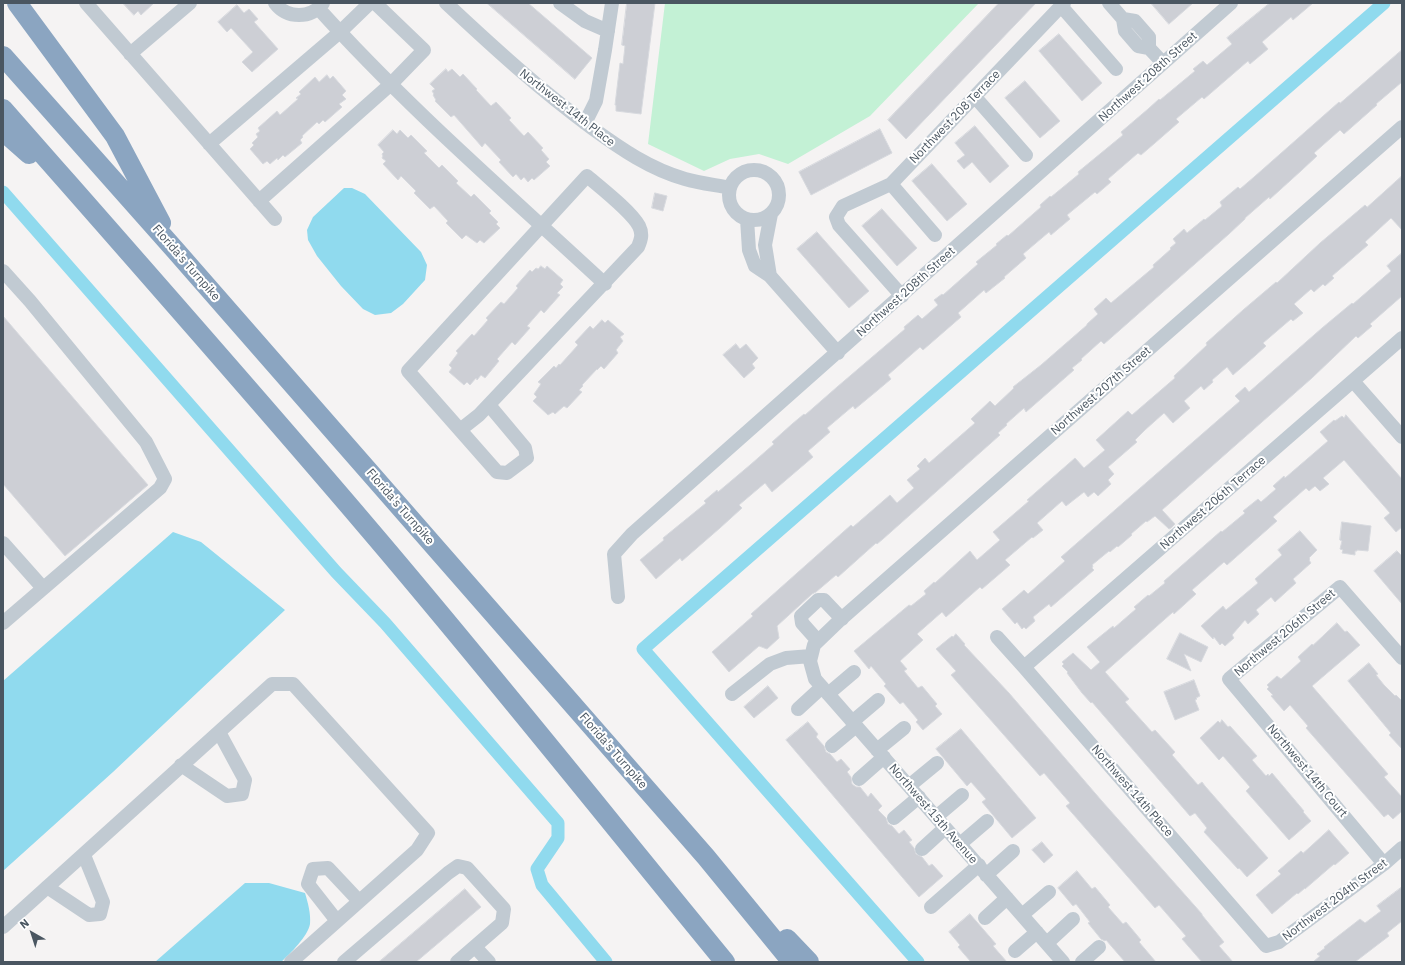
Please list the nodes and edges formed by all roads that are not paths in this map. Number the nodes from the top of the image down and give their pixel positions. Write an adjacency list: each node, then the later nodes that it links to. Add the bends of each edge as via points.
1 (17, 3): 37 (highway, via 115,136)
2 (86, 3): 16 (street)
3 (190, 3): 16 (street)
4 (275, 3): 13 (street, via 284,12 294,15 305,15)
5 (370, 3): 15 (street)
6 (376, 3): 20 (street, via 424,50)
7 (446, 3): 23 (street, Northwest 14th Place, via 507,60)
8 (560, 3): 14 (street, via 585,21)
9 (612, 3): 14 (street)
10 (1109, 3): 18 (street, via 1124,19 1125,31 1138,46 1149,48)
11 (1231, 3): 18 (street, Northwest 208th Street)
12 (1063, 5): 19 (street); 21 (street, Northwest 208 Terrace)
13 (321, 6): 15 (street)
14 (608, 31): 23 (street, via 596,101)
15 (340, 32): 20 (street); 26 (street)
16 (130, 54): 26 (street)
17 (3, 56): 37 (highway, Florida's Turnpike)
18 (1163, 63): 41 (street, Northwest 208th Street)
19 (1116, 69)
20 (391, 84): 30 (street); 35 (street)
21 (975, 97): 27 (street); 28 (street, Northwest 208 Terrace)
22 (3, 109): 31 (highway)
23 (585, 123): 29 (street, Northwest 14th Place, via 647,164 685,179)
24 (1402, 127): 51 (street, Northwest 207th Street)
25 (3, 131): 31 (highway)
26 (209, 144): 30 (street)
27 (1026, 155)
28 (891, 184): 36 (street); 41 (street, Northwest 208 Terrace, via 843,206 836,216 838,225)
29 (730, 188): 32 (street, via 733,180 746,170 755,169 771,175 779,190 779,199); 34 (street, via 730,203 739,216)
30 (259, 201): 33 (street)
31 (90, 209): 106 (highway, via 369,528)
32 (771, 214): 34 (street, via 759,219); 39 (street, via 765,245)
33 (275, 219)
34 (747, 219): 39 (street, via 749,250 755,266)
35 (542, 225): 40 (street); 40 (street, via 587,176 634,218 640,227 641,238 638,248); 46 (street, via 408,371)
36 (935, 235)
37 (176, 251): 83 (highway, Florida's Turnpike)
38 (3, 271): 49 (street, via 146,442 165,479 160,488)
39 (770, 276): 43 (street)
40 (605, 284): 45 (street)
41 (902, 296): 43 (street, Northwest 208th Street)
42 (1402, 338): 44 (street, Northwest 206th Terrace)
43 (838, 353): 50 (street, Northwest 208th Street, via 632,534 614,554)
44 (1353, 381): 47 (street); 57 (street, Northwest 206th Terrace)
45 (489, 405): 46 (street); 46 (street, via 525,448 527,458 508,473 497,472)
46 (460, 430)
47 (1402, 438)
48 (3, 543): 49 (street)
49 (43, 588): 52 (street)
50 (618, 597)
51 (842, 619): 54 (street, Northwest 207th Street); 54 (street, via 824,600 818,600 801,616 802,623)
52 (3, 622)
53 (997, 637): 57 (street, Northwest 14th Place)
54 (818, 641): 56 (street, Northwest 207th Street, via 814,645)
55 (1402, 658): 59 (street, Northwest 206th Street, via 1340,587)
56 (810, 659): 60 (street, Northwest 15th Avenue, via 815,679); 61 (street, via 786,658 770,664)
57 (1024, 667): 99 (street, Northwest 14th Place)
58 (854, 672): 60 (street)
59 (1229, 679): 84 (street, Northwest 14th Court)
60 (825, 690): 63 (street); 64 (street, Northwest 15th Avenue)
61 (732, 694)
62 (878, 700): 64 (street)
63 (798, 709)
64 (854, 724): 67 (street); 68 (street, Northwest 15th Avenue)
65 (904, 728): 68 (street)
66 (219, 732): 70 (street); 70 (street, via 244,780 242,794 227,796); 89 (street, via 272,684 293,684 428,833 417,850)
67 (832, 746)
68 (881, 754): 71 (street); 72 (street, Northwest 15th Avenue)
69 (937, 763): 72 (street)
70 (181, 765): 82 (street)
71 (859, 779)
72 (909, 786): 74 (street, Northwest 15th Avenue)
73 (962, 795): 76 (street)
74 (919, 797): 75 (street); 76 (street, Northwest 15th Avenue)
75 (894, 818)
76 (941, 822): 78 (street, Northwest 15th Avenue); 79 (street)
77 (986, 822): 78 (street)
78 (960, 844): 85 (street, Northwest 15th Avenue)
79 (922, 848)
80 (1402, 848): 84 (street, Northwest 204th Street)
81 (1013, 851): 85 (street)
82 (84, 855): 86 (street); 86 (street, via 103,902 100,914 89,915)
83 (706, 857): 107 (highway, Florida's Turnpike); 108 (highway)
84 (1384, 864): 99 (street, Northwest 204th Street, via 1279,942)
85 (983, 870): 88 (street, Northwest 15th Avenue); 90 (street)
86 (47, 887): 95 (street)
87 (1049, 892): 91 (street)
88 (1007, 898): 91 (street, Northwest 15th Avenue); 92 (street)
89 (359, 901): 94 (street); 94 (street, via 328,868 313,869 308,884)
90 (931, 907)
91 (1022, 915): 96 (street, Northwest 15th Avenue)
92 (985, 918)
93 (1073, 920): 97 (street)
94 (337, 921): 102 (street)
95 (3, 927)
96 (1037, 932): 97 (street, Northwest 15th Avenue); 101 (street)
97 (1046, 943): 109 (street, Northwest 15th Avenue)
98 (475, 946): 103 (street, via 502,923 504,909 467,868 458,866); 104 (street); 105 (street)
99 (1266, 946)
100 (1099, 947): 110 (street)
101 (1015, 951)
102 (291, 962)
103 (344, 962)
104 (457, 962)
105 (489, 962)
106 (725, 962)
107 (792, 962)
108 (809, 962)
109 (1062, 962)
110 (1082, 962)

